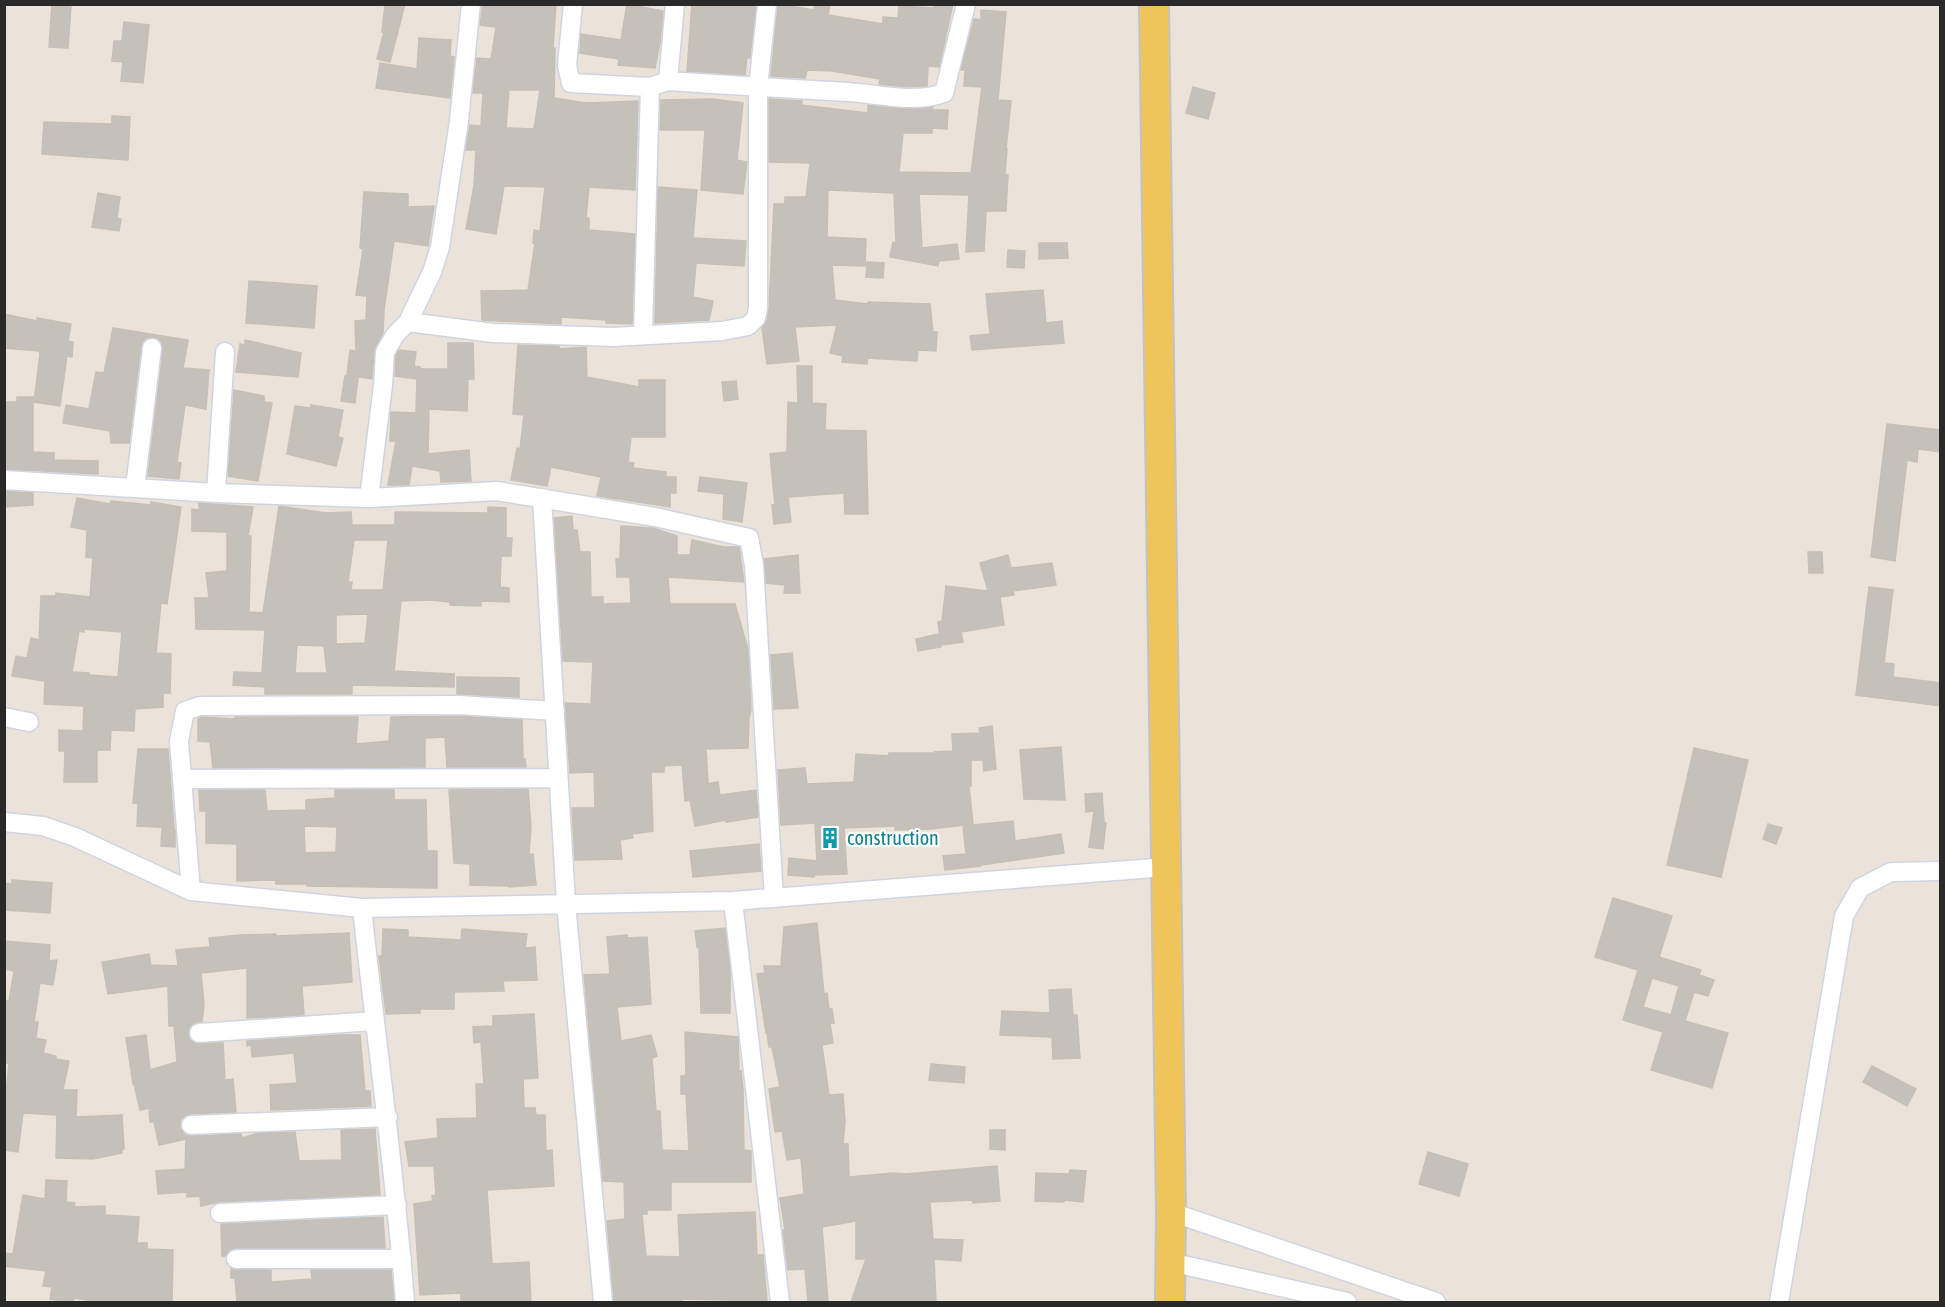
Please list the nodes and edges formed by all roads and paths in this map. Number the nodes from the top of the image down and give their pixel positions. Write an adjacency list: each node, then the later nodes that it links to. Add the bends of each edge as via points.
1 (471, 4): 10 (street, via 440,247)
2 (573, 4): 8 (street, via 567,65 571,83)
3 (675, 4): 7 (street)
4 (767, 4): 9 (street)
5 (966, 4): 9 (street, via 944,93 911,99)
6 (1154, 4): 25 (main road)
7 (668, 81): 8 (street); 9 (street)
8 (650, 87): 11 (street)
9 (758, 87): 11 (street, via 756,318 748,326 722,331)
10 (408, 322): 11 (street, via 493,333 614,337); 17 (street, via 385,352)
11 (644, 334)
12 (152, 348): 15 (street)
13 (225, 352): 16 (street)
14 (4, 480): 15 (street)
15 (135, 488): 16 (street)
16 (216, 493): 17 (street)
17 (369, 498): 18 (street, via 498,491)
18 (542, 498): 19 (street); 28 (street, via 749,538 754,565)
19 (555, 711): 22 (street); 23 (street, via 459,705 200,706 185,711 178,741)
20 (4, 717): 21 (street)
21 (29, 722)
22 (558, 778): 23 (street); 30 (street)
23 (182, 779): 27 (street)
24 (4, 822): 27 (street, via 43,826 75,837)
25 (1166, 867): 28 (street); 37 (main road)
26 (1941, 871): 48 (street, via 1892,872 1860,888 1844,916)
27 (191, 891): 31 (street)
28 (774, 898): 29 (street)
29 (733, 901): 30 (street); 44 (street)
30 (566, 903): 31 (street); 43 (street)
31 (362, 908): 32 (street)
32 (374, 1021): 33 (street); 34 (street)
33 (199, 1033)
34 (388, 1118): 35 (street); 36 (street)
35 (191, 1125)
36 (397, 1205): 38 (street); 39 (street)
37 (1171, 1212): 41 (main road); 47 (street)
38 (220, 1213)
39 (402, 1258): 40 (street); 42 (street)
40 (236, 1259)
41 (1170, 1262): 45 (main road); 46 (street)
42 (405, 1302)
43 (603, 1302)
44 (780, 1302)
45 (1170, 1302)
46 (1347, 1302)
47 (1436, 1302)
48 (1779, 1302)

